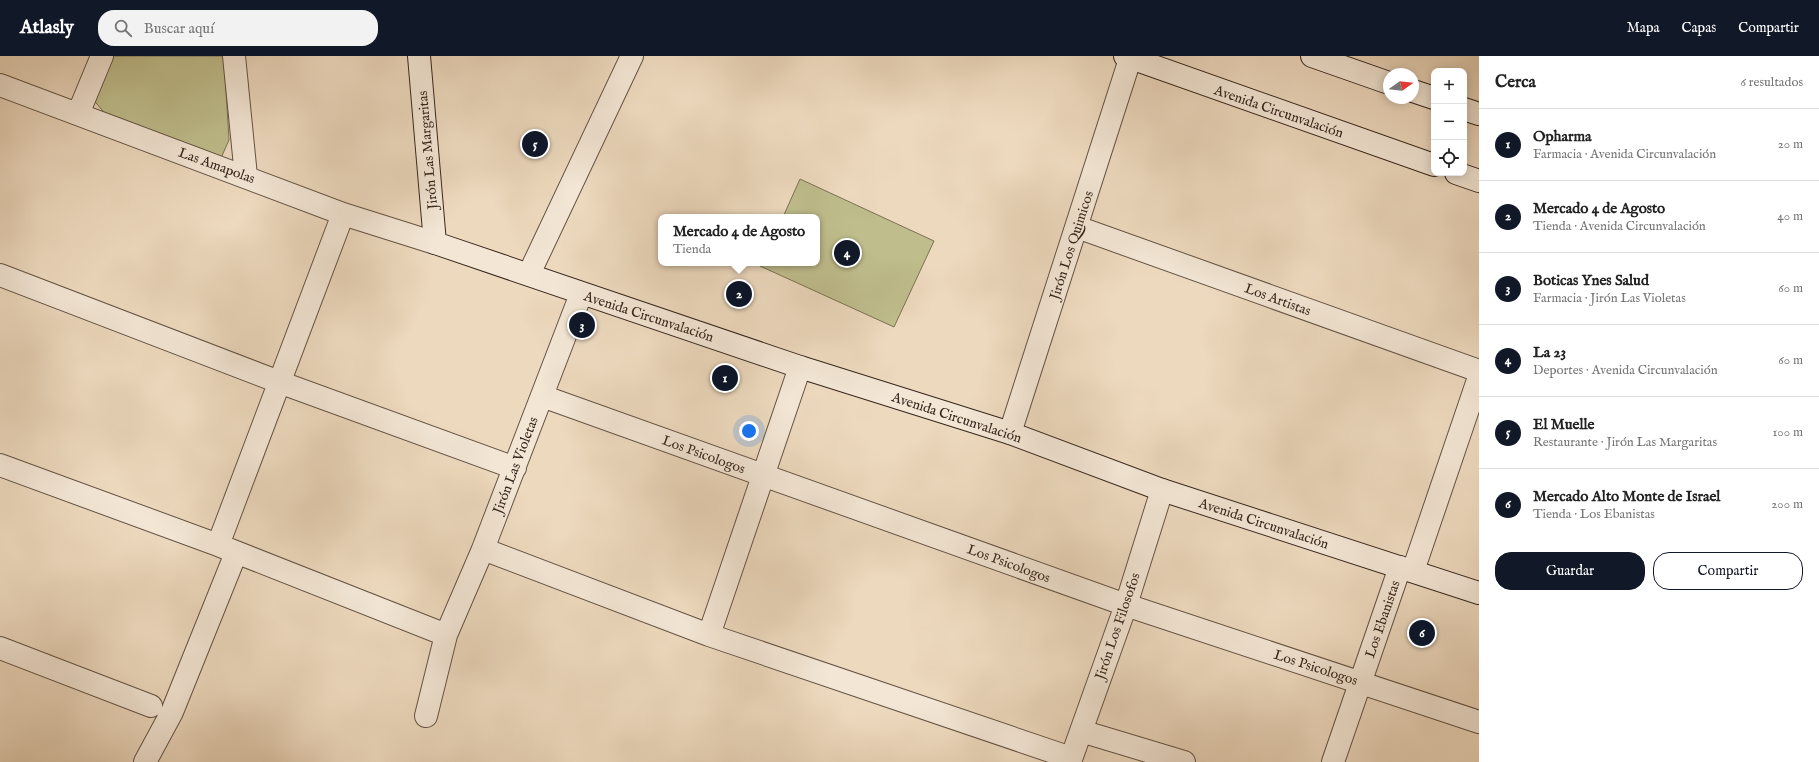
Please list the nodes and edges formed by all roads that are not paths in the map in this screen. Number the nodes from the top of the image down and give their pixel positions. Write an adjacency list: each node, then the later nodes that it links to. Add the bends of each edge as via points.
1 (102, 56): 12 (street)
2 (234, 56): 15 (street)
3 (419, 56): 20 (street, Jirón Las Margaritas)
4 (632, 56): 21 (street)
5 (1312, 56): 7 (street)
6 (1128, 57): 14 (street, Avenida Circunvalación); 19 (street, Jirón Los Quimicos)
7 (1383, 81)
8 (0, 85): 12 (street, Las Amapolas)
9 (1419, 93): 10 (street)
10 (1431, 97)
11 (1467, 110): 13 (street)
12 (78, 114): 15 (street, Las Amapolas)
13 (1479, 114)
14 (1431, 164)
15 (246, 176): 18 (street, Las Amapolas)
16 (1465, 176): 17 (street)
17 (1479, 181)
18 (343, 214): 20 (street, Las Amapolas); 27 (street)
19 (1077, 227): 25 (street, Los Artistas); 29 (street, Jirón Los Quimicos)
20 (435, 243): 21 (street, Avenida Circunvalación)
21 (529, 274): 23 (street, Avenida Circunvalación)
22 (0, 275): 27 (street)
23 (581, 294): 24 (street, Avenida Circunvalación); 28 (street, Jirón Las Violetas)
24 (800, 367): 29 (street, Avenida Circunvalación); 32 (street)
25 (1479, 371)
26 (1479, 377): 36 (street, Los Ebanistas)
27 (279, 382): 31 (street); 34 (street)
28 (542, 396): 31 (street, Jirón Las Violetas); 32 (street, Los Psicologos)
29 (1010, 433): 33 (street, Avenida Circunvalación)
30 (0, 465): 34 (street)
31 (515, 468): 35 (street, Jirón Las Violetas)
32 (763, 475): 38 (street, Los Psicologos); 40 (street)
33 (1162, 490): 36 (street, Avenida Circunvalación); 38 (street, Jirón Los Filosofos)
34 (227, 549): 39 (street); 48 (street, via 172,712)
35 (483, 549): 39 (street, Jirón Las Violetas); 40 (street)
36 (1407, 569): 37 (street, Avenida Circunvalación); 42 (street, Los Ebanistas)
37 (1479, 593)
38 (1126, 605): 42 (street, Los Psicologos); 46 (street, Jirón Los Filosofos)
39 (446, 635): 44 (street, Jirón Las Violetas)
40 (709, 635): 47 (street)
41 (0, 648): 43 (street)
42 (1360, 682): 45 (street, Los Psicologos); 50 (street, Los Ebanistas)
43 (151, 706)
44 (426, 716)
45 (1479, 722)
46 (1080, 731): 47 (street, Jirón Los Filosofos); 49 (street)
47 (1070, 760)
48 (145, 762)
49 (1184, 762)
50 (1333, 762)

